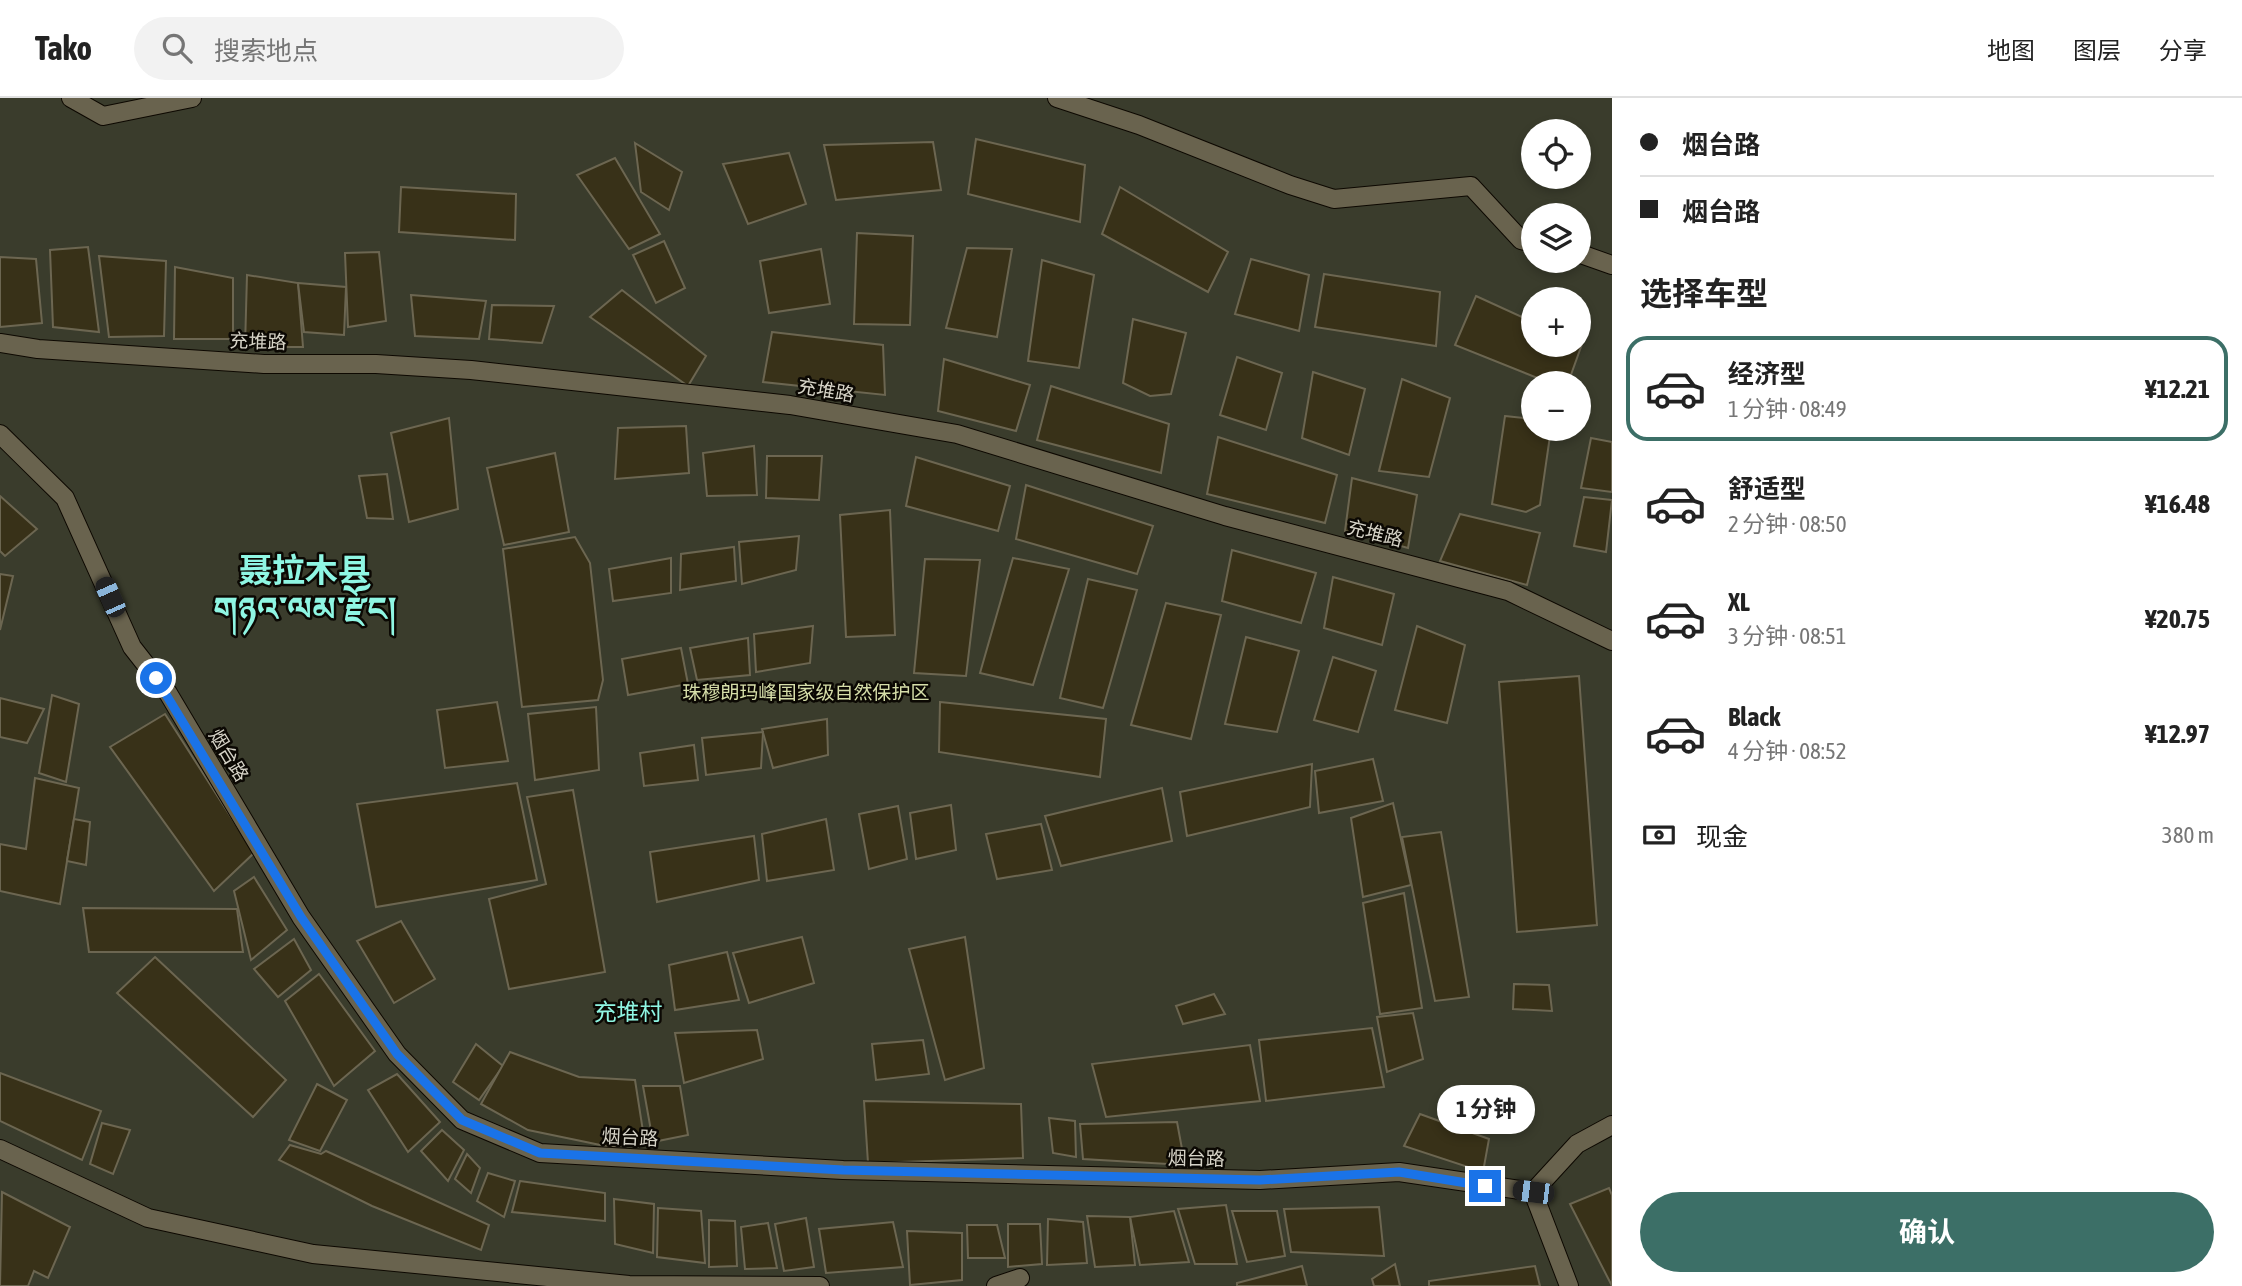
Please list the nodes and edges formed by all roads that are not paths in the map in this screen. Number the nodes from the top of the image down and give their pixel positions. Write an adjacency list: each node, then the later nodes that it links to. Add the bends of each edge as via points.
1 (71, 98): 2 (street, via 103,116)
2 (192, 98)
3 (1058, 98): 4 (street, via 1334,199 1471,186)
4 (1521, 240)
5 (1591, 258): 6 (street)
6 (1612, 265)
7 (0, 343): 9 (street, 充堆路, via 264,364 471,370 790,405 957,434 1225,516 1508,591)
8 (0, 434): 12 (street, 烟台路, via 65,498 132,647 168,693 301,917 397,1054 462,1120 540,1153 843,1170 1260,1180 1399,1172)
9 (1612, 641)
10 (1612, 1125): 12 (street, via 1577,1144)
11 (0, 1149): 14 (street, via 148,1219 313,1254 629,1286)
12 (1533, 1192): 16 (street)
13 (1020, 1278): 15 (street)
14 (820, 1286)
15 (996, 1286)
16 (1569, 1286)

